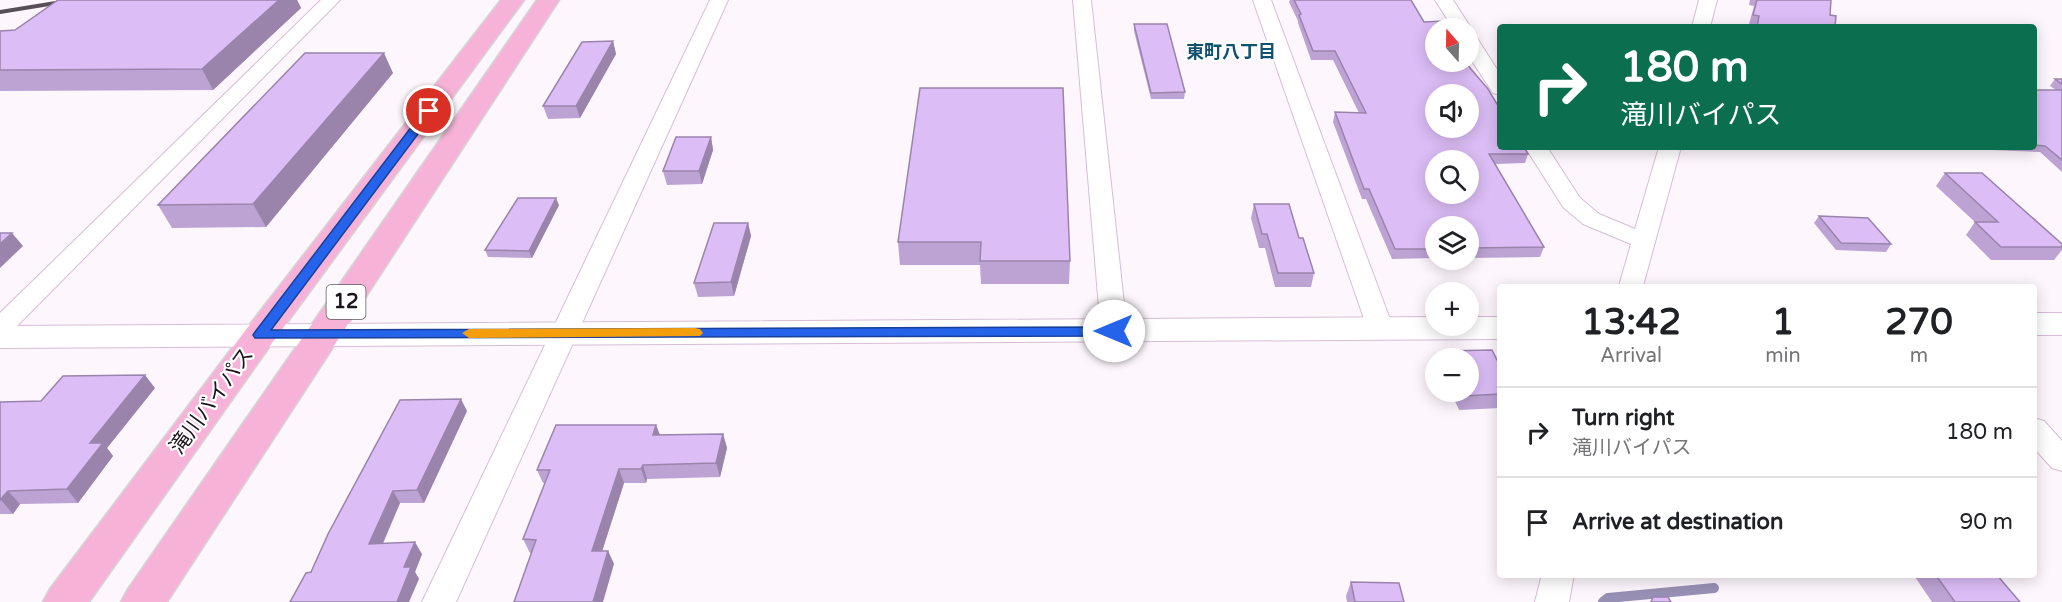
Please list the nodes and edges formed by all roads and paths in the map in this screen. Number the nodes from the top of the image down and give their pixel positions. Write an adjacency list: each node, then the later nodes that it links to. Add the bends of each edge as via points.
1 (331, 0): 19 (street)
2 (513, 0): 25 (highway, 滝川バイパス / 12)
3 (548, 0): 24 (highway, 12)
4 (719, 0): 23 (street)
5 (1082, 0): 22 (street)
6 (1262, 0): 21 (street)
7 (1444, 0): 9 (street)
8 (1708, 0): 10 (street)
9 (1456, 18)
10 (1702, 24)
11 (1479, 56): 12 (street)
12 (1497, 84)
13 (1538, 150): 15 (street, via 1571,202 1592,219)
14 (1669, 150): 15 (street)
15 (1645, 241): 16 (street)
16 (1632, 284)
17 (2037, 324): 18 (street)
18 (2062, 324)
19 (0, 328)
20 (1497, 328): 21 (street)
21 (1382, 330): 22 (street)
22 (1114, 331): 23 (street)
23 (565, 333): 24 (street); 32 (street)
24 (324, 334): 25 (street); 31 (highway, 12)
25 (260, 335): 26 (street); 30 (highway, 滝川バイパス / 12)
26 (0, 337)
27 (2037, 432): 28 (street)
28 (2062, 460)
29 (1557, 578): 33 (street)
30 (65, 602)
31 (143, 602)
32 (440, 602)
33 (1552, 602)

